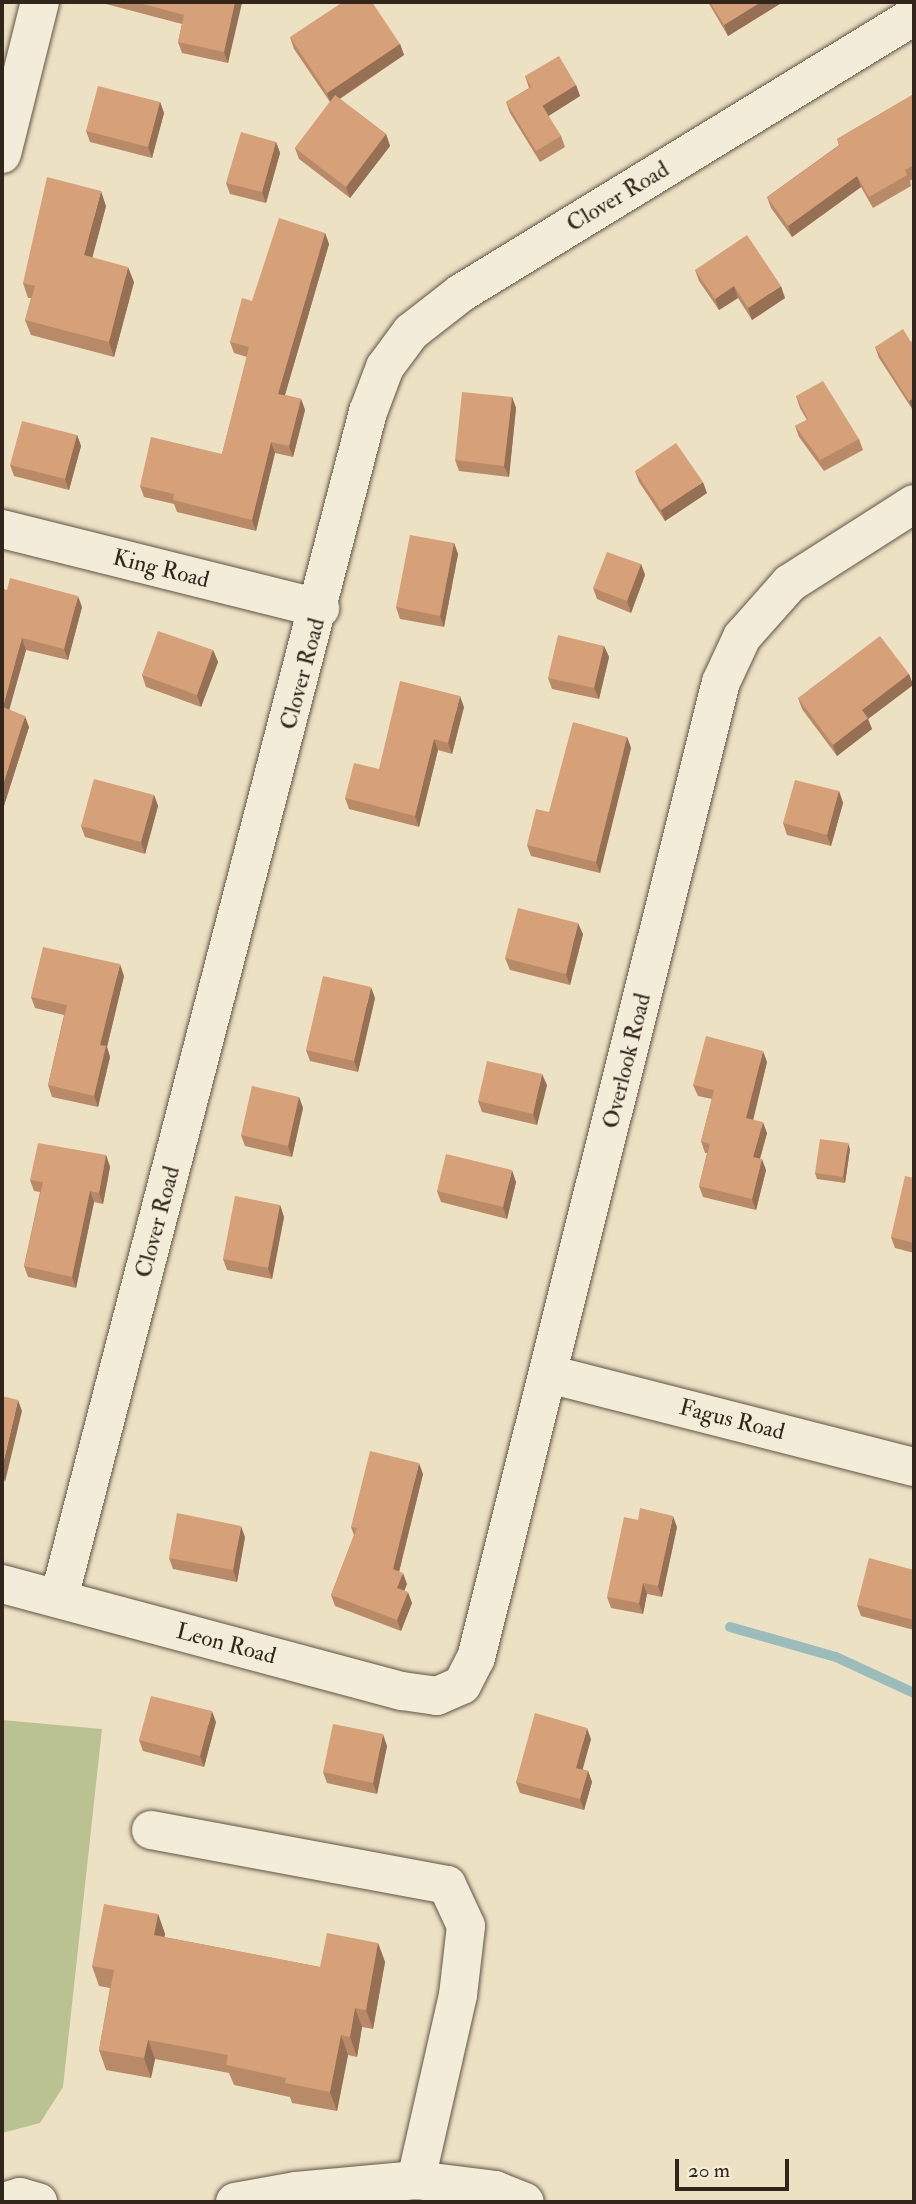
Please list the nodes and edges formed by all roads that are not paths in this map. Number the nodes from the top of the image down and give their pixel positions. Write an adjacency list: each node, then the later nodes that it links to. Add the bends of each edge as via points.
1 (40, 2): 3 (street)
2 (914, 16): 6 (street, Clover Road, via 461,293 411,332 385,368 368,412)
3 (2, 154)
4 (914, 505): 7 (street, Overlook Road, via 790,583 756,618 730,659)
5 (2, 529): 6 (street, King Road)
6 (320, 608): 10 (street, Clover Road)
7 (549, 1374): 8 (street, Fagus Road); 11 (street, Overlook Road, via 476,1658 467,1679)
8 (914, 1467)
9 (2, 1584): 10 (street, Leon Road)
10 (58, 1598): 11 (street, Leon Road, via 401,1691 422,1696)
11 (452, 1693)
12 (151, 1830): 13 (street, via 447,1885 466,1926 457,1995)
13 (416, 2180): 16 (street, via 296,2191); 17 (street, via 495,2190)
14 (3, 2202): 15 (street, via 20,2196)
15 (38, 2202)
16 (235, 2202)
17 (525, 2202)

